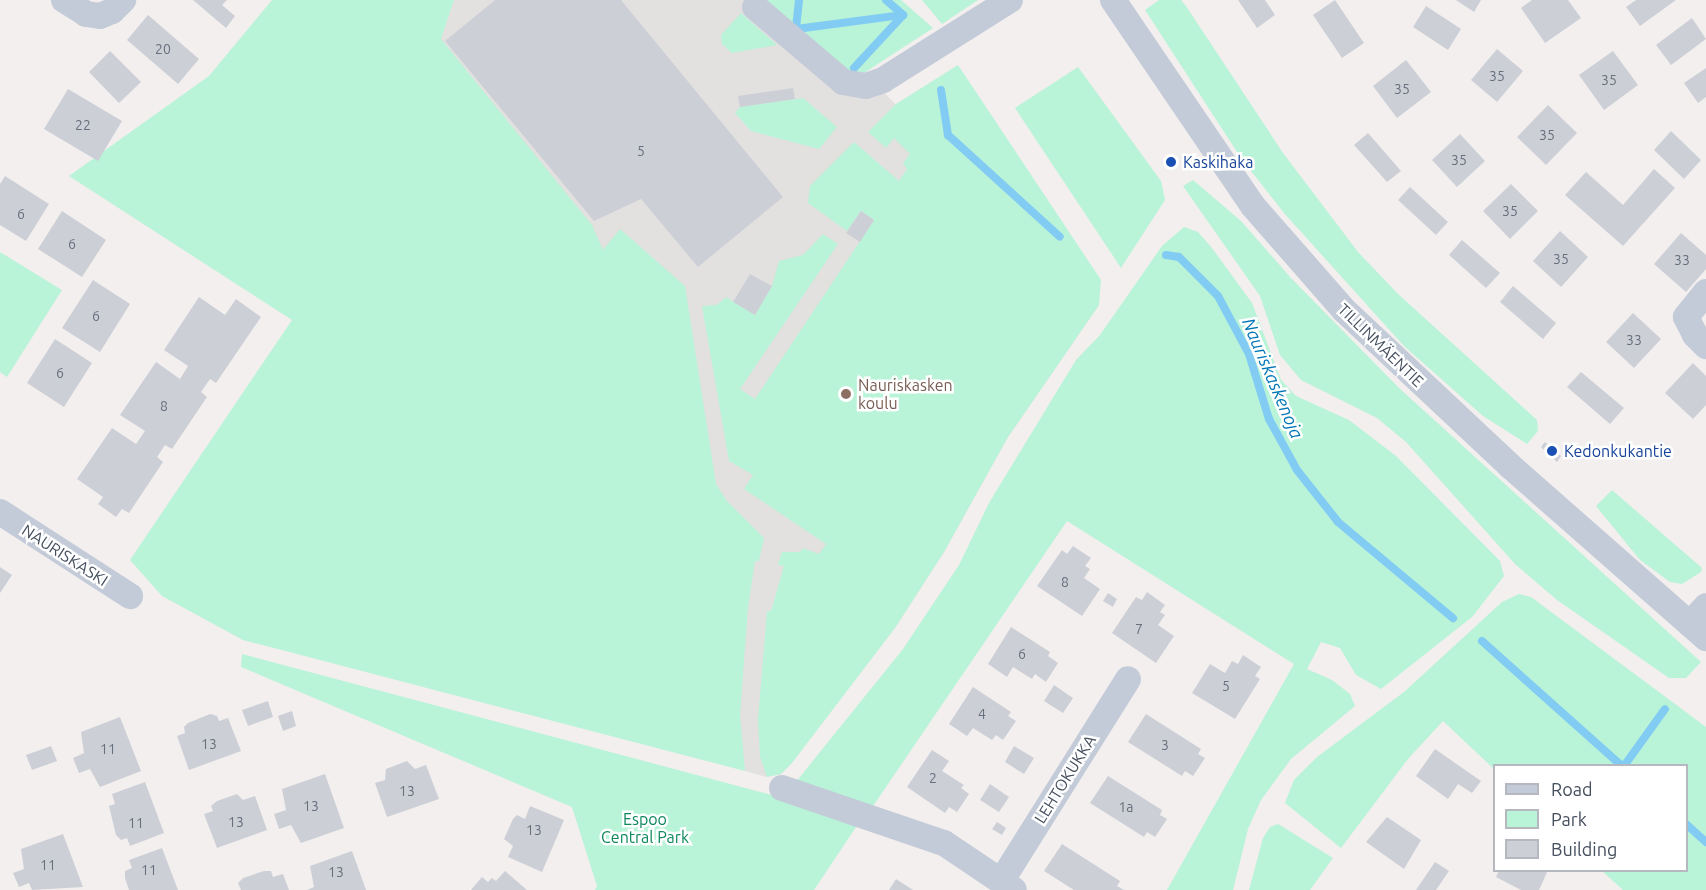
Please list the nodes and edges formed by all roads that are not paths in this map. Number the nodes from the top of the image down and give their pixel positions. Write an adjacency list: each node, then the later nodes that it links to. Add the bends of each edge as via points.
1 (64, 0): 2 (street, via 86,14 100,16)
2 (123, 0)
3 (1010, 0): 5 (street, via 892,74 866,86 843,82)
4 (1113, 0): 10 (street, TILLINMÄENTIE, via 1253,206 1344,310 1510,466)
5 (755, 7)
6 (1706, 292): 7 (street, via 1686,317)
7 (1706, 346)
8 (0, 513): 9 (street, NAURISKASKI)
9 (130, 596)
10 (1701, 622)
11 (1128, 679): 13 (street, LEHTOKUKKA)
12 (782, 788): 13 (street, via 944,843)
13 (1008, 885)

